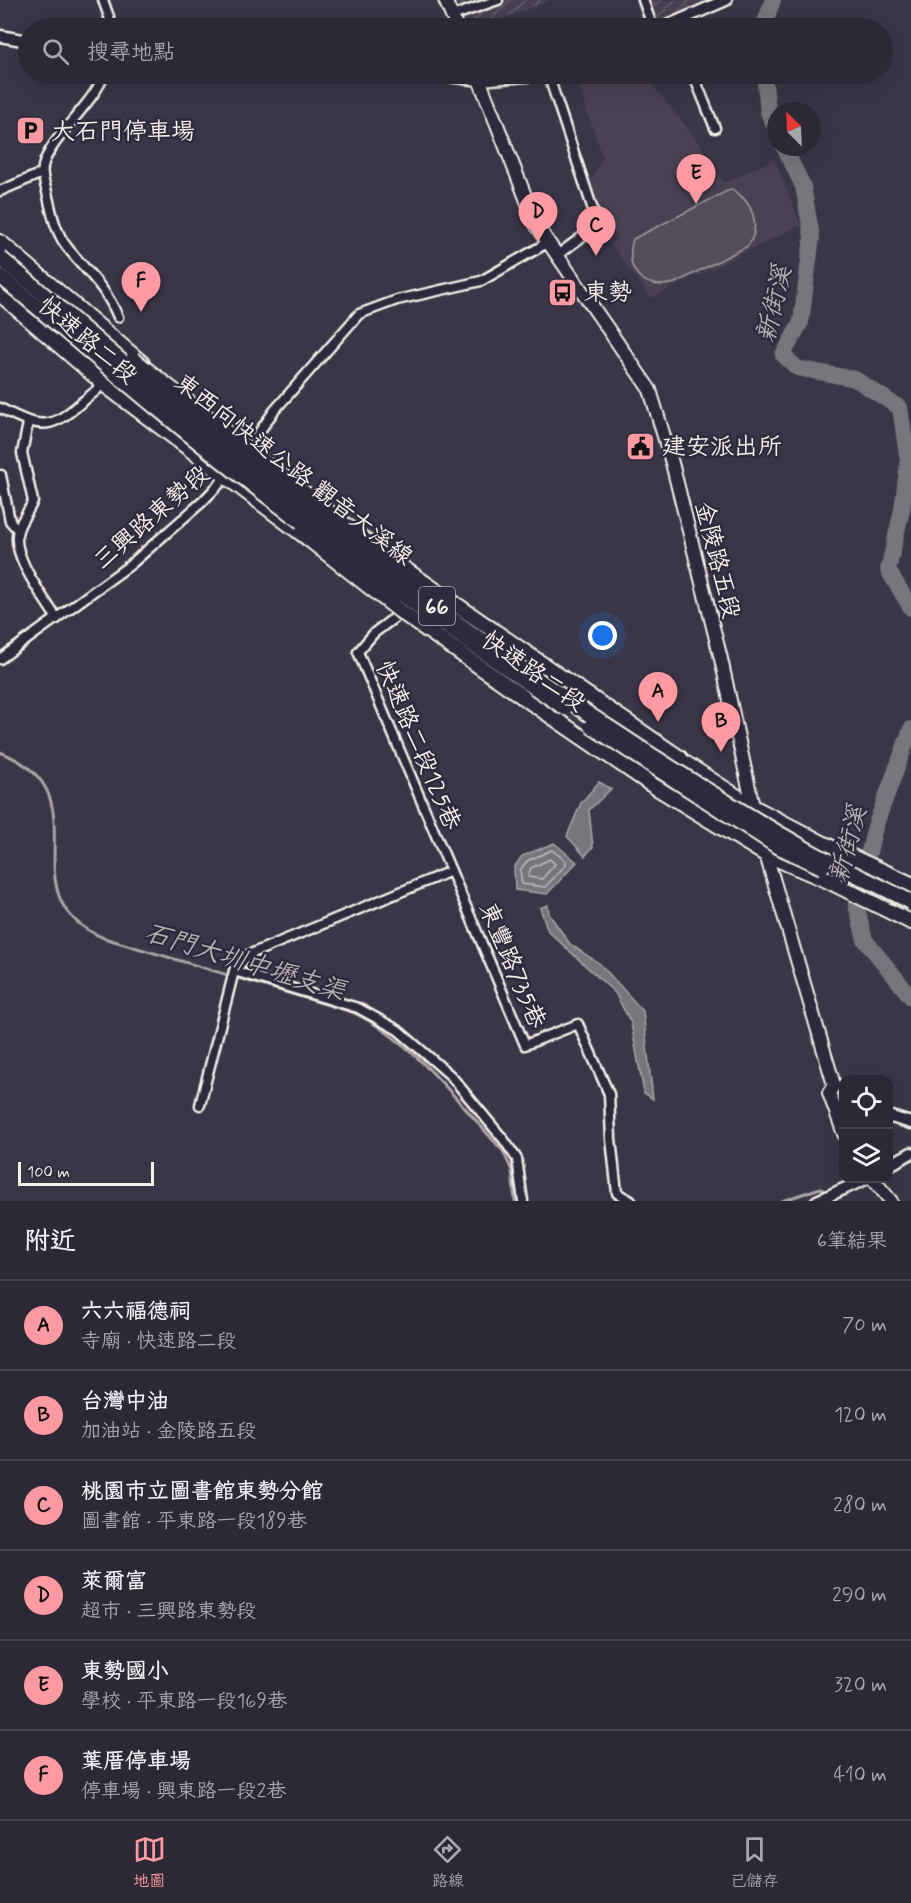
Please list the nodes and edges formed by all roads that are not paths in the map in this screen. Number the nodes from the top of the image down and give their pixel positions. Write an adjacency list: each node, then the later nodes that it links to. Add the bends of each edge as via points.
1 (103, 0): 7 (street)
2 (445, 0): 6 (main road)
3 (498, 0): 6 (street)
4 (643, 0): 8 (street)
5 (721, 1): 9 (street)
6 (452, 16)
7 (109, 18)
8 (649, 18)
9 (687, 18)
10 (0, 36): 11 (street)
11 (18, 39)
12 (100, 84): 17 (street, via 45,161)
13 (482, 84): 20 (main road, 金陵路五段, via 511,164)
14 (552, 84): 21 (street, via 598,225)
15 (697, 84): 16 (street)
16 (715, 128)
17 (42, 173): 18 (street); 26 (street, via 52,217 65,246 95,276)
18 (0, 191)
19 (0, 242): 30 (main road, 快速路二段 / 66)
20 (547, 243): 21 (main road, 金陵路五段); 30 (street, 三興路東勢段, via 481,281 397,300 359,314 274,411)
21 (556, 256): 39 (main road, 金陵路五段, via 650,390 721,658)
22 (0, 258): 25 (main road, 東西向快速公路 觀音大溪線 / 66, bridge)
23 (0, 276): 25 (main road, 東西向快速公路 觀音大溪線 / 66, bridge)
24 (0, 294): 32 (main road, 快速路二段 / 66, via 105,385)
25 (56, 315): 37 (main road, bridge, via 98,332 380,552); 38 (main road, bridge, via 130,399 400,611); 46 (main road, 東西向快速公路 觀音大溪線 / 66, bridge, via 386,570 586,712 808,850); 47 (main road, 東西向快速公路 觀音大溪線 / 66, bridge, via 180,428 405,599 654,769 777,846)
26 (118, 317)
27 (97, 390): 29 (street, via 59,420 42,426)
28 (0, 408): 29 (street)
29 (28, 423): 33 (street, via 22,453 33,501)
30 (245, 452): 32 (street, 三興路東勢段); 37 (main road, 快速路二段 / 66, via 368,549 646,743)
31 (0, 475): 33 (street, via 10,521)
32 (226, 478): 35 (street, 三興路東勢段, via 130,565); 38 (main road, 快速路二段 / 66)
33 (18, 530): 35 (street, via 17,545 25,567)
34 (398, 615): 42 (street, 快速路二段125巷, via 374,633 358,652)
35 (57, 619): 36 (street, 三興路東勢段)
36 (0, 659)
37 (681, 759): 39 (main road, 快速路二段 / 66)
38 (649, 783): 40 (main road, 快速路二段 / 66)
39 (753, 807): 40 (main road, 金陵路五段); 41 (main road, 66)
40 (765, 854): 45 (main road, 66); 51 (main road, 金陵路五段)
41 (872, 870): 43 (main road); 44 (main road)
42 (451, 871): 50 (street, via 248,955); 62 (street, 東豐路735巷, via 525,1045 578,1024 609,1094 617,1193)
43 (911, 884)
44 (911, 892)
45 (867, 897): 48 (main road); 49 (main road)
46 (911, 902)
47 (911, 910)
48 (911, 916)
49 (911, 922)
50 (234, 971): 52 (street); 61 (street, via 358,1008 398,1030 451,1076 504,1140 517,1159)
51 (838, 1085): 55 (main road, 金陵路五段, via 829,1093)
52 (200, 1105)
53 (893, 1118): 54 (street)
54 (911, 1123)
55 (841, 1129)
56 (911, 1153): 57 (street)
57 (893, 1163)
58 (859, 1183): 60 (street)
59 (874, 1183): 63 (main road)
60 (820, 1199)
61 (523, 1201)
62 (631, 1201)
63 (891, 1201)

